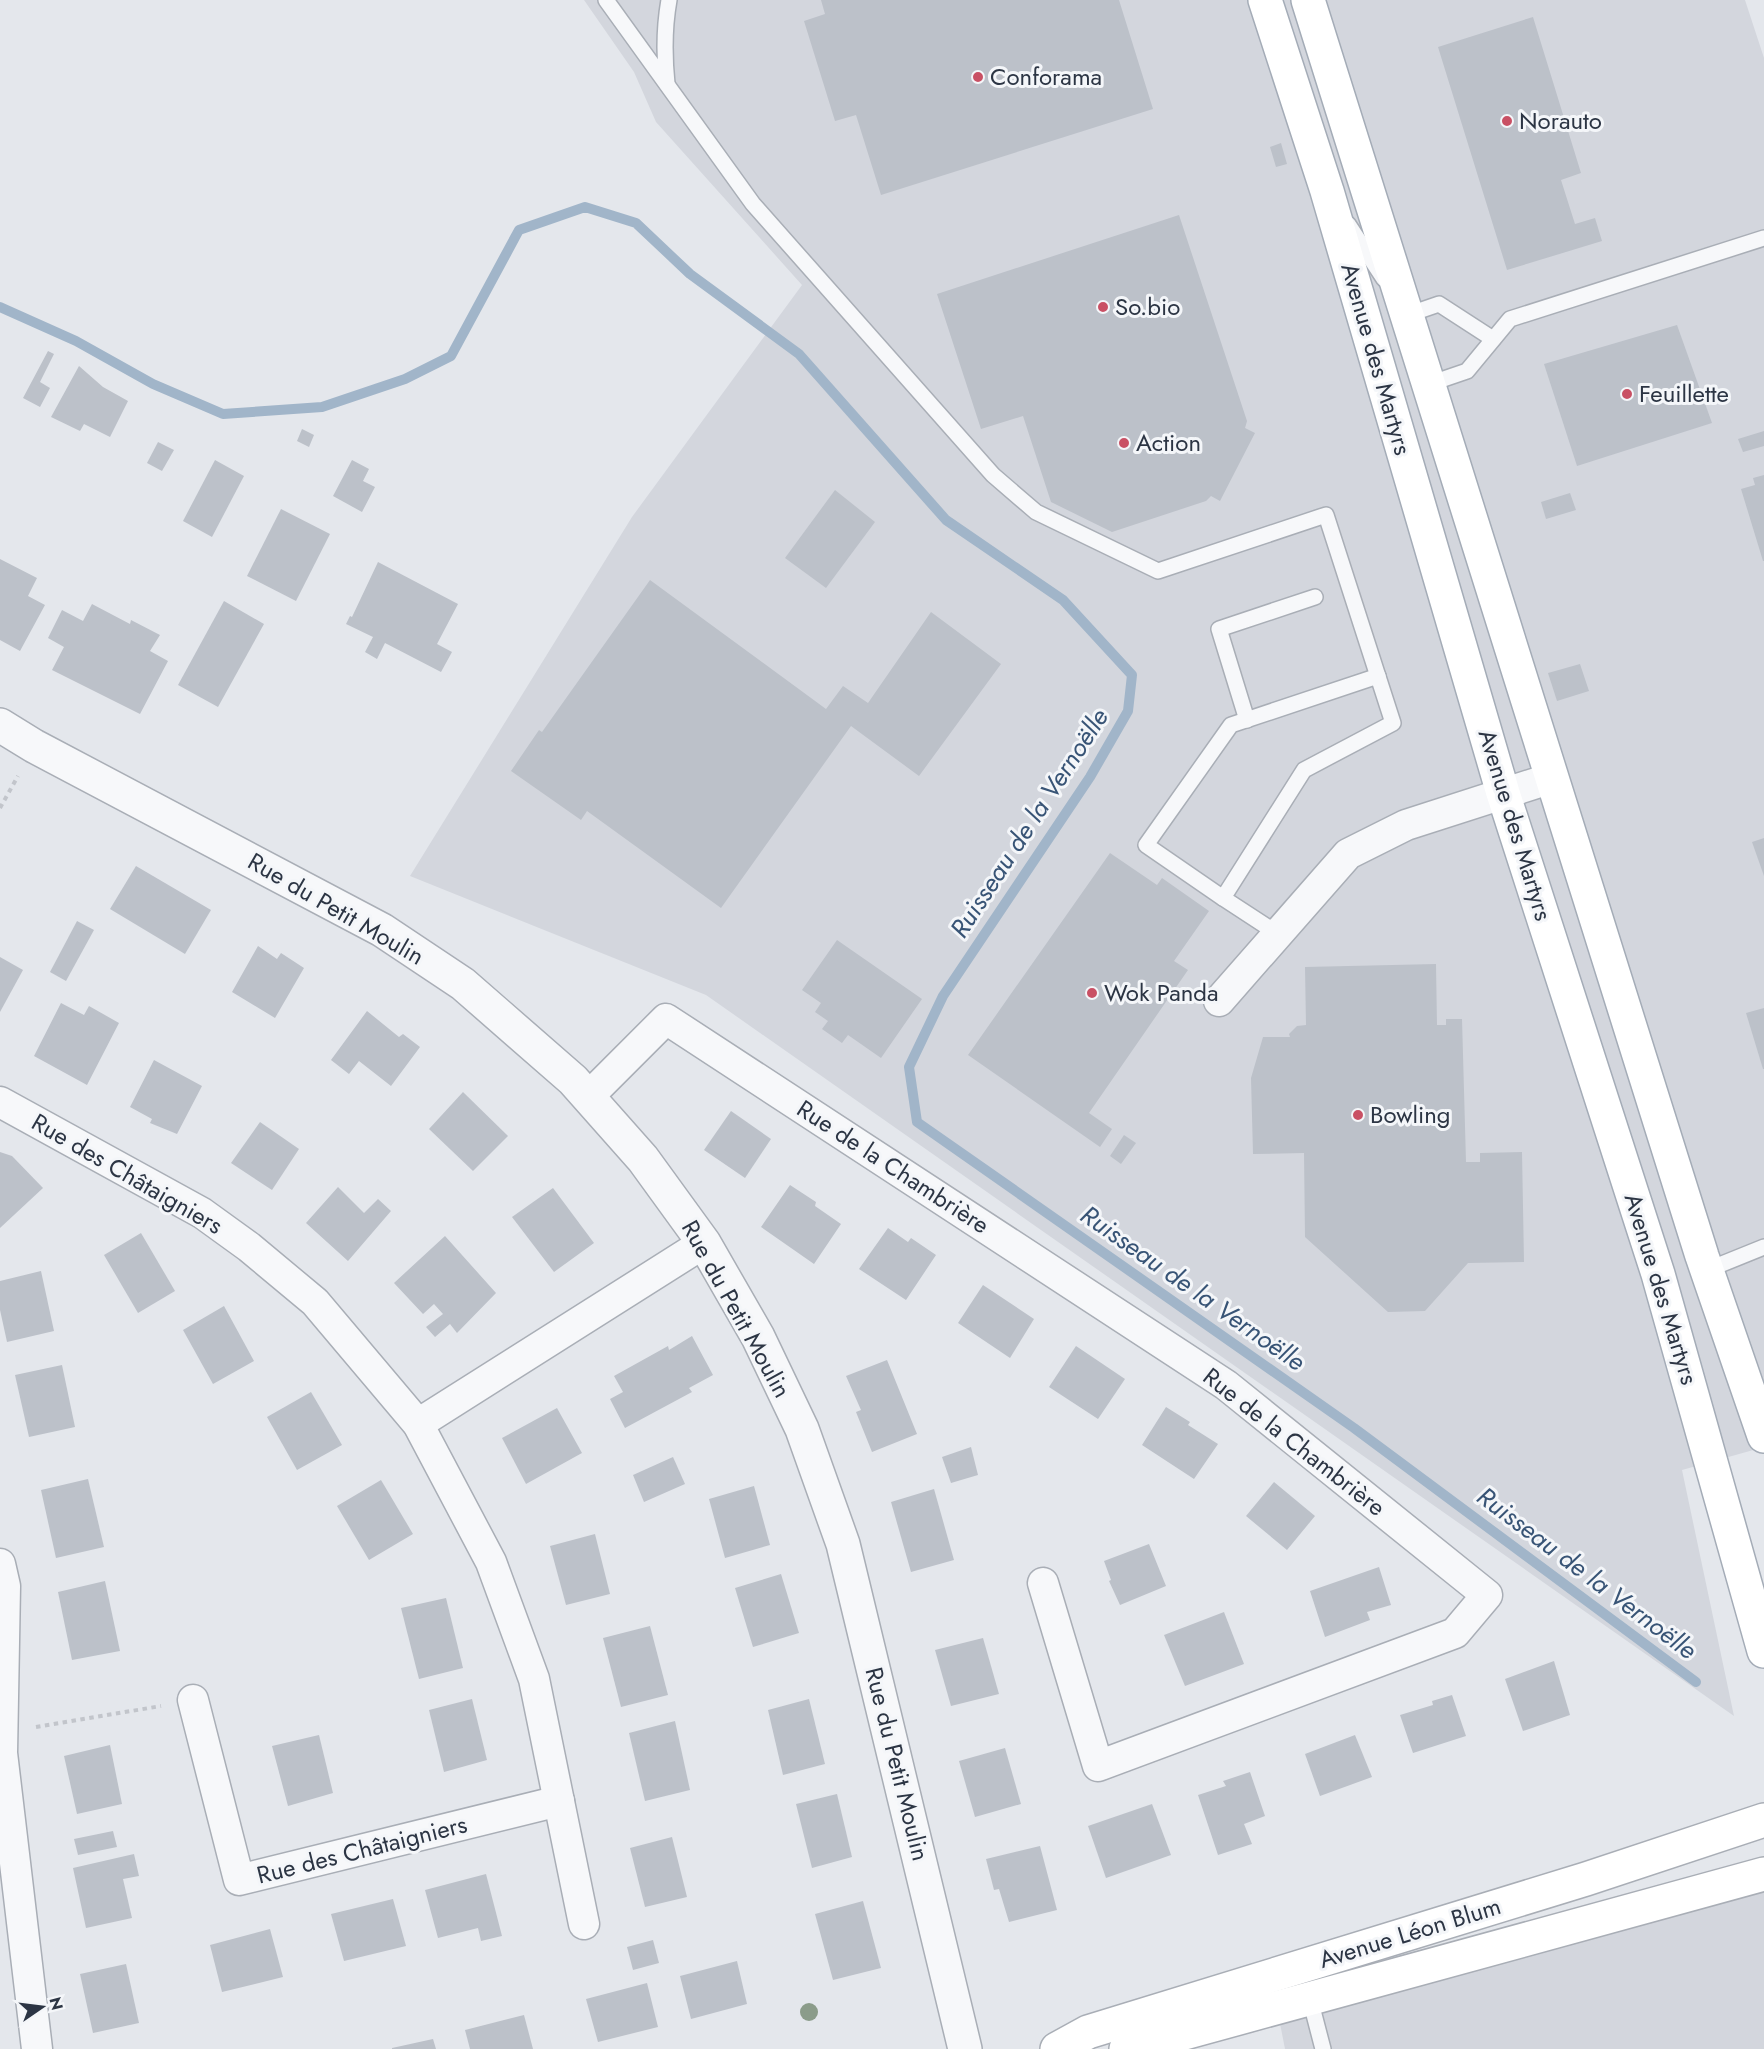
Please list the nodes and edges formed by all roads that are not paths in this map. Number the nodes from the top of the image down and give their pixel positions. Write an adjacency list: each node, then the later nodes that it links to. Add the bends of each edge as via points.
1 (606, 0): 5 (lane)
2 (669, 0): 5 (lane, via 664,56)
3 (1264, 0): 6 (main road, Avenue des Martyrs)
4 (1308, 0): 8 (main road, Avenue des Martyrs)
5 (668, 86): 12 (lane, via 753,204 993,475 1036,512 1158,571 1326,515)
6 (1326, 191): 8 (lane); 16 (main road, Avenue des Martyrs)
7 (1764, 238): 9 (lane, via 1510,319)
8 (1407, 315): 9 (lane, via 1439,304); 10 (main road, Avenue des Martyrs)
9 (1493, 339): 10 (lane, via 1467,371)
10 (1429, 384): 15 (main road, Avenue des Martyrs)
11 (1315, 597): 13 (lane, via 1220,629)
12 (1378, 676): 13 (lane); 17 (lane, via 1393,723 1304,770)
13 (1247, 720): 17 (lane, via 1231,725 1146,845)
14 (0, 725): 20 (street, Rue du Petit Moulin, via 382,930 463,984)
15 (1552, 778): 16 (street); 24 (main road, Avenue des Martyrs)
16 (1503, 793): 18 (street, via 1406,825 1348,854); 29 (main road, Avenue des Martyrs, via 1658,1274)
17 (1223, 898): 18 (lane)
18 (1278, 934): 19 (street)
19 (1219, 1001)
20 (588, 1097): 22 (street, Rue du Petit Moulin, via 643,1159); 28 (street, Rue de la Chambrière, via 666,1019 1226,1385 1487,1595 1455,1633 1098,1766)
21 (0, 1102): 25 (street, Rue des Châtaigniers, via 202,1213 249,1247 315,1302)
22 (704, 1243): 25 (street); 38 (street, Rue du Petit Moulin, via 758,1337 802,1429 843,1544)
23 (1764, 1247): 24 (lane)
24 (1707, 1270): 26 (main road, Avenue des Martyrs)
25 (418, 1424): 32 (street, Rue des Châtaigniers, via 491,1562 534,1679)
26 (1764, 1436)
27 (0, 1564): 31 (street, via 5,1586)
28 (1043, 1583)
29 (1764, 1651)
30 (193, 1700): 32 (street, Rue des Châtaigniers, via 239,1880)
31 (1, 1746): 37 (street)
32 (559, 1801): 35 (street, Rue des Châtaigniers)
33 (1764, 1820): 39 (main road, Avenue Léon Blum, via 1586,1880 1088,2032)
34 (1764, 1874): 36 (main road, Avenue Léon Blum)
35 (584, 1924)
36 (1310, 1998): 40 (main road, Avenue Léon Blum); 41 (lane)
37 (37, 2049)
38 (965, 2049)
39 (1057, 2049)
40 (1126, 2049)
41 (1323, 2049)

